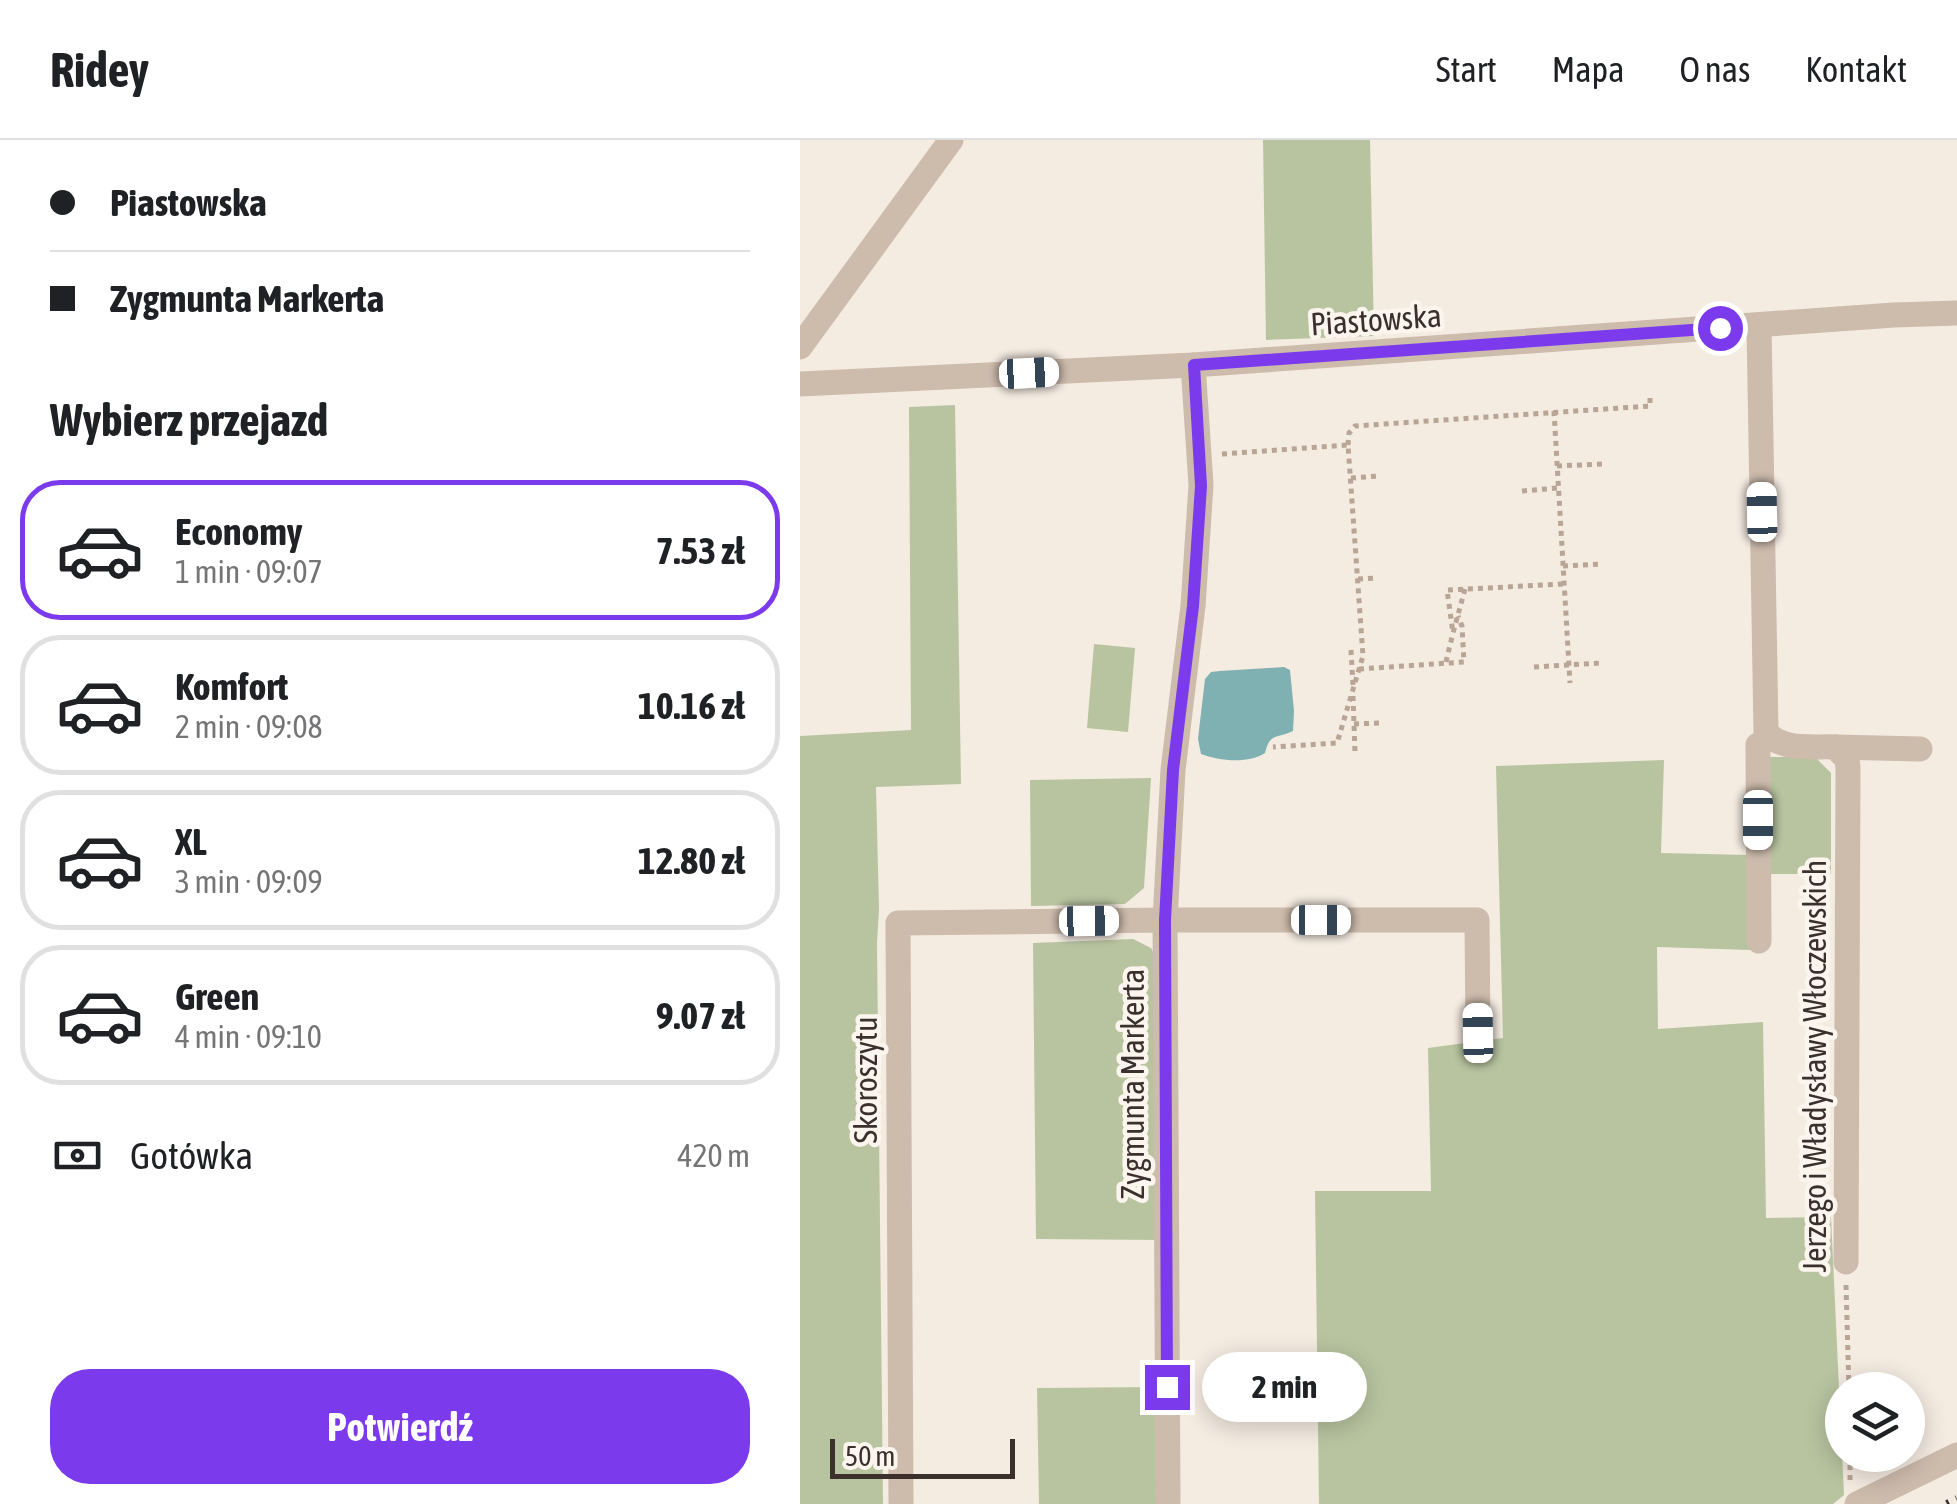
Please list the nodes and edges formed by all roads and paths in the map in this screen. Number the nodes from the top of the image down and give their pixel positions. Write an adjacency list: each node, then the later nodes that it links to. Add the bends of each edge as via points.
1 (952, 140): 4 (street)
2 (1957, 313): 3 (street, Piastowska)
3 (1759, 326): 5 (street, Piastowska); 35 (street)
4 (800, 347)
5 (1194, 365): 6 (street, Piastowska); 40 (street, Zygmunta Markerta, via 1201,486)
6 (800, 384)
7 (1650, 396): 8 (path, via 1650,406)
8 (1554, 412): 9 (path, via 1355,426); 12 (path)
9 (1348, 445): 10 (path); 14 (path)
10 (1222, 454)
11 (1603, 464): 12 (path)
12 (1557, 466): 15 (path)
13 (1379, 476): 14 (path)
14 (1351, 478): 20 (path)
15 (1558, 488): 16 (path); 18 (path)
16 (1522, 491)
17 (1602, 564): 18 (path)
18 (1563, 566): 21 (path)
19 (1378, 578): 20 (path)
20 (1358, 579): 30 (path)
21 (1564, 584): 22 (path); 28 (path)
22 (1465, 589): 23 (path); 24 (path, via 1447,590)
23 (1458, 616): 24 (path); 26 (path, via 1464,662)
24 (1453, 633): 26 (path)
25 (1351, 650): 32 (path)
26 (1446, 662): 30 (path)
27 (1600, 664): 28 (path)
28 (1569, 666): 29 (path); 31 (path)
29 (1534, 667)
30 (1359, 669): 32 (path)
31 (1570, 683)
32 (1353, 690): 34 (path); 36 (path, via 1338,743)
33 (1380, 723): 34 (path)
34 (1354, 724): 39 (path)
35 (1770, 738): 37 (street); 41 (street, via 1758,745)
36 (1273, 747)
37 (1834, 747): 38 (street); 43 (street, Jerzego i Władysławy Włoczewskich, via 1848,768)
38 (1920, 749)
39 (1355, 753)
40 (1165, 920): 42 (street, via 1476,920); 46 (street, Skoroszytu, via 898,924); 47 (street, Zygmunta Markerta)
41 (1758, 940)
42 (1478, 1033)
43 (1846, 1262): 44 (path, Jerzego i Władysławy Włoczewskich)
44 (1848, 1372)
45 (1957, 1455): 48 (street)
46 (901, 1504)
47 (1168, 1504)
48 (1857, 1504)

